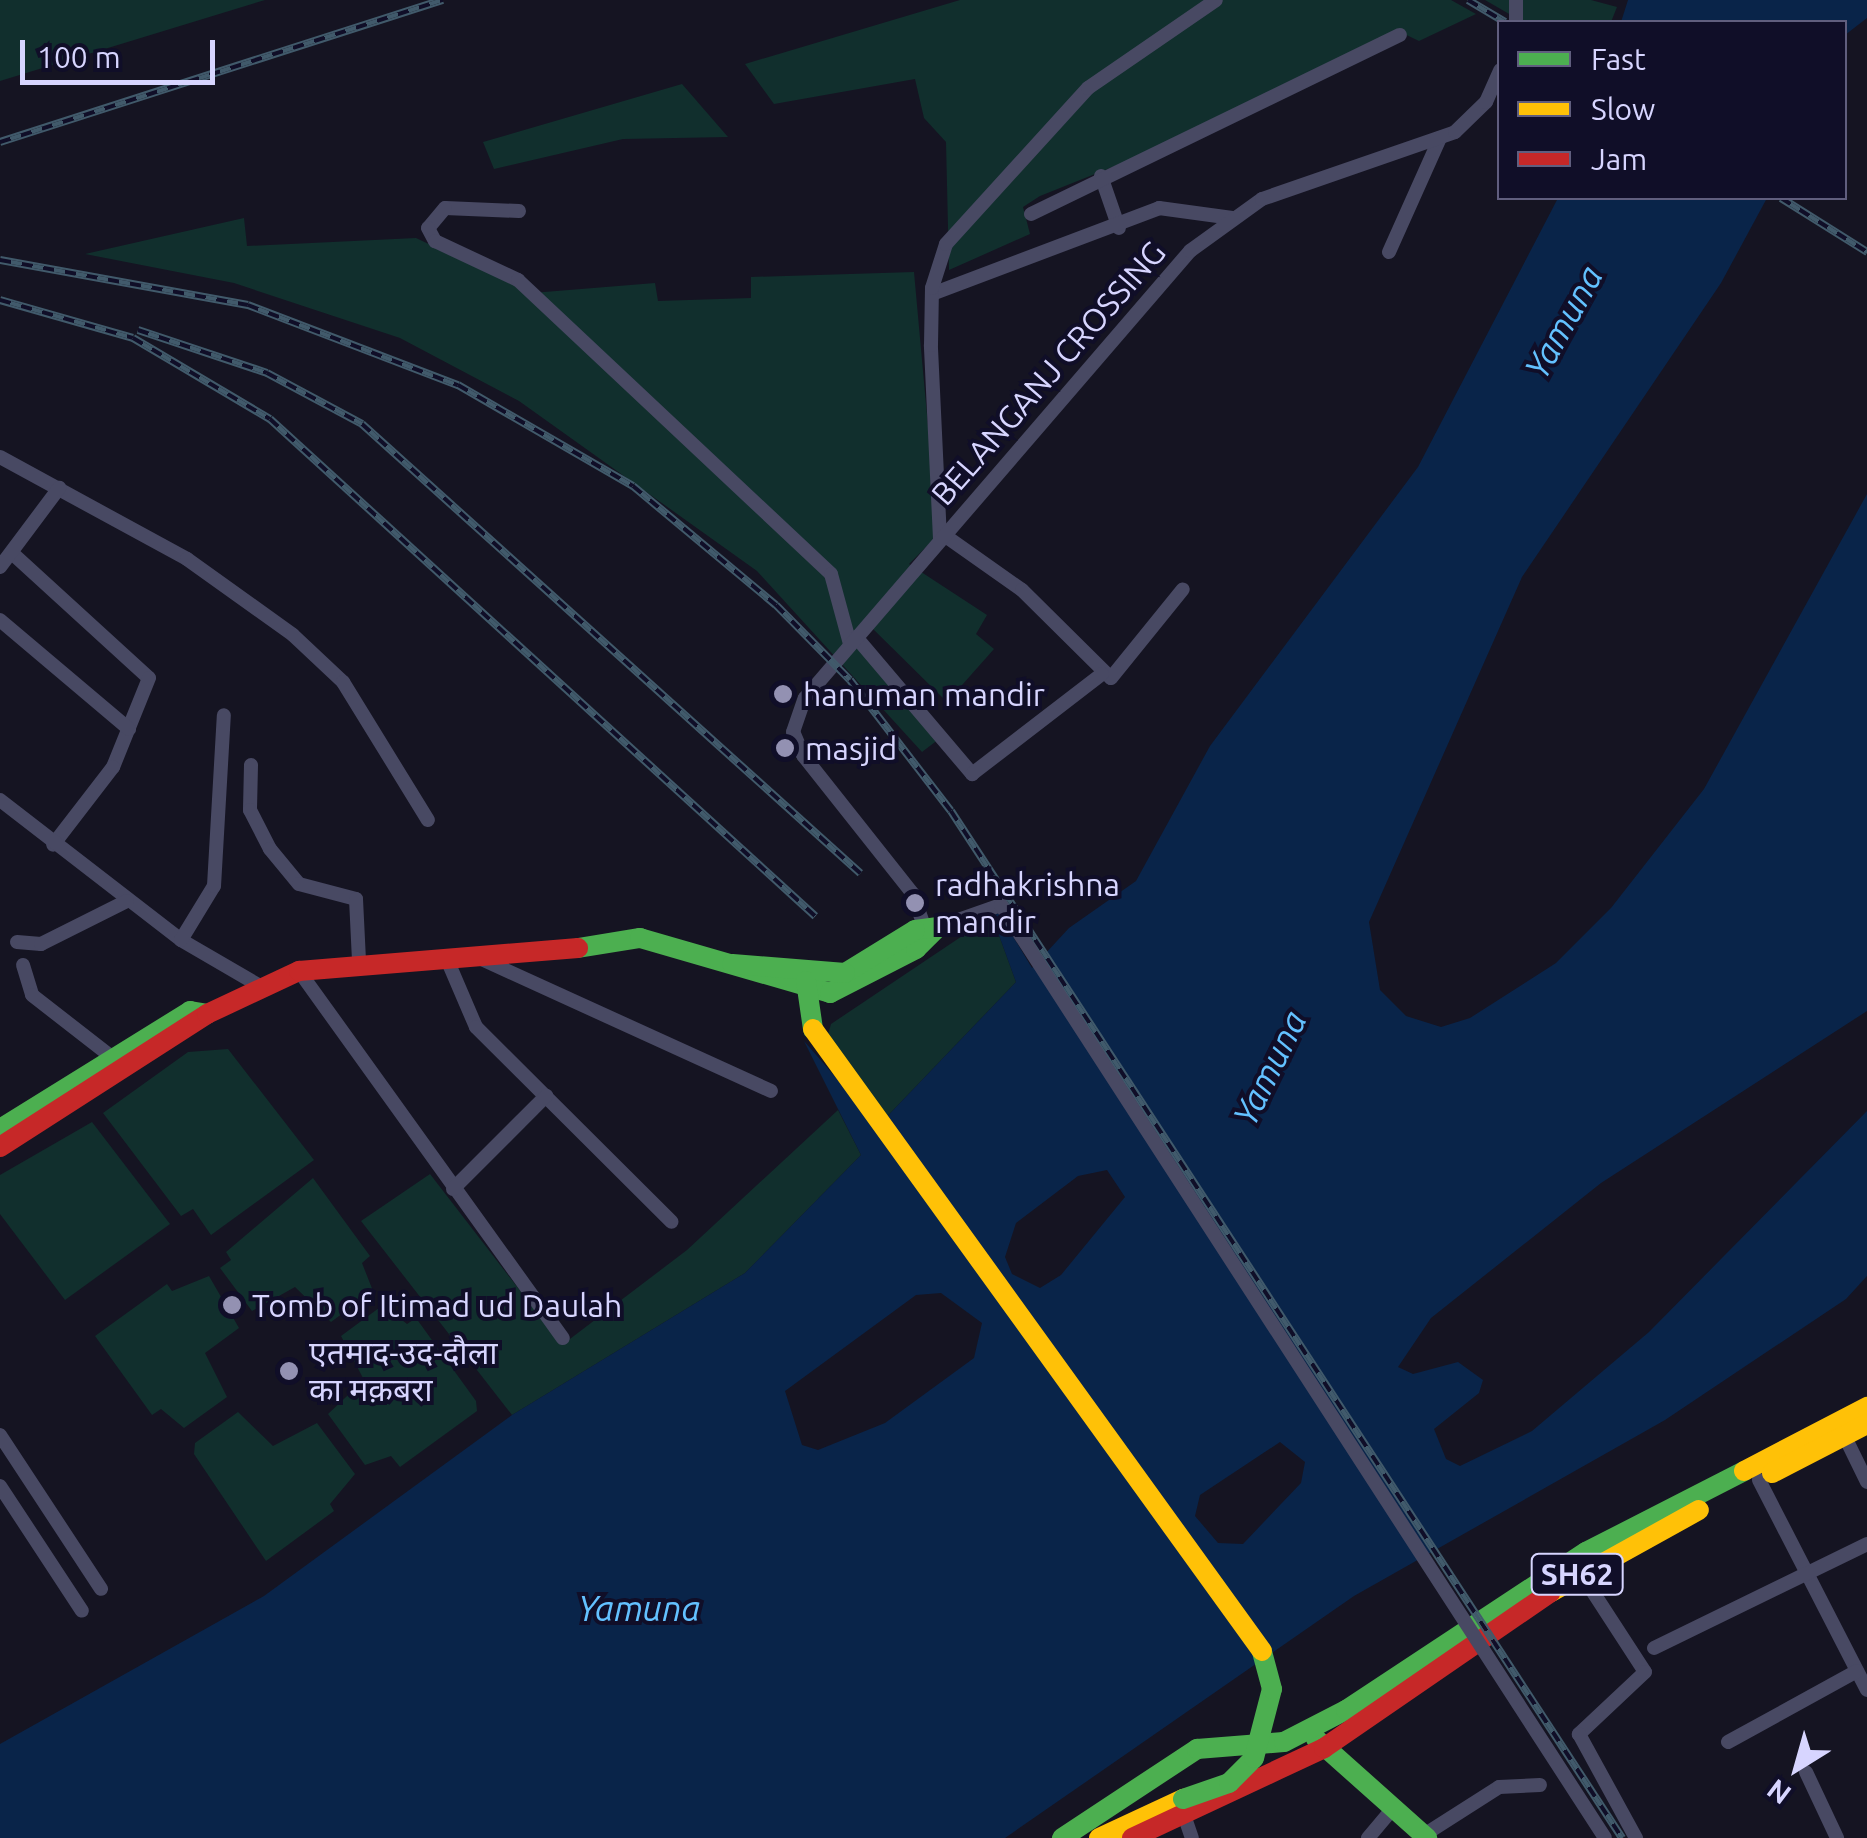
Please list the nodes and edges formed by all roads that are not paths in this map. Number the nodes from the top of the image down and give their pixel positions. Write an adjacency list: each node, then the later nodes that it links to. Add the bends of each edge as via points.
1 (1216, 0): 11 (street, via 1070,106 954,233)
2 (1400, 35): 5 (street, via 1191,142)
3 (1497, 75): 4 (street, BELANGANJ CROSSING, via 1473,119)
4 (1440, 138): 8 (street, BELANGANJ CROSSING, via 1298,183); 10 (street)
5 (1101, 176): 7 (street); 9 (street)
6 (519, 211): 18 (street, via 445,208 428,228 434,242 518,280 831,574)
7 (1031, 214)
8 (1232, 218): 9 (street, via 1158,208); 14 (street, BELANGANJ CROSSING, via 1143,294)
9 (1119, 228): 11 (street)
10 (1388, 252)
11 (932, 294): 14 (street)
12 (0, 457): 13 (street)
13 (59, 488): 15 (street); 24 (street, via 188,559 293,634 342,682)
14 (942, 538): 18 (street, BELANGANJ CROSSING); 19 (street, via 1022,590)
15 (4, 561): 21 (street, via 148,674)
16 (1183, 589): 19 (street, via 1118,677)
17 (0, 620): 21 (street)
18 (854, 640): 19 (street, via 972,774); 27 (street, BELANGANJ CROSSING, via 805,698 793,732)
19 (1102, 674)
20 (224, 715): 28 (street, via 214,886)
21 (128, 728): 25 (street, via 113,767)
22 (251, 765): 32 (street, via 250,810 270,849 300,884 356,899)
23 (0, 800): 25 (street)
24 (428, 820)
25 (53, 845): 26 (street)
26 (127, 902): 28 (street); 29 (street, via 41,944)
27 (931, 926): 35 (main road, via 872,966); 74 (street, bridge, via 1001,905)
28 (181, 940): 36 (street)
29 (17, 942)
30 (477, 957): 31 (main road); 35 (main road, via 640,938 732,964 764,960); 39 (street)
31 (446, 958): 32 (main road); 40 (street, via 463,1011)
32 (359, 960): 34 (main road)
33 (23, 966): 38 (street, via 32,995)
34 (299, 970): 36 (main road); 43 (street)
35 (806, 982): 66 (main road, bridge, via 813,1028 1263,1652 1272,1688 1254,1758 1229,1783)
36 (260, 986): 37 (main road)
37 (208, 1014): 38 (main road, via 190,1011); 42 (main road)
38 (113, 1058): 41 (main road)
39 (771, 1091)
40 (546, 1096): 43 (street); 44 (street)
41 (0, 1130)
42 (0, 1147)
43 (453, 1189): 45 (street)
44 (672, 1222)
45 (562, 1338)
46 (1867, 1407): 61 (main road, SH62, via 1586,1552)
47 (1867, 1424): 49 (main road, SH62)
48 (0, 1435): 56 (street)
49 (1845, 1436): 50 (main road, SH62); 51 (street)
50 (1758, 1480): 54 (main road, SH62); 55 (street)
51 (1867, 1482)
52 (0, 1486): 57 (street)
53 (1867, 1544): 55 (street)
54 (1580, 1572): 63 (main road, SH62); 75 (street, via 1645,1672 1579,1734)
55 (1807, 1572): 58 (street); 59 (street)
56 (101, 1589)
57 (82, 1611)
58 (1654, 1648)
59 (1857, 1671): 60 (street); 62 (street)
60 (1867, 1690)
61 (1309, 1730): 63 (main road); 69 (main road, SH62, via 1271,1745 1197,1750)
62 (1728, 1742)
63 (1324, 1748): 66 (main road, SH62); 67 (main road)
64 (1806, 1772): 76 (street)
65 (1540, 1785): 68 (street, via 1499,1787)
66 (1184, 1807): 70 (main road); 71 (main road, SH62); 72 (street)
67 (1392, 1809): 68 (main road); 73 (street)
68 (1426, 1837)
69 (1062, 1838)
70 (1099, 1838)
71 (1132, 1838)
72 (1192, 1838)
73 (1368, 1838)
74 (1605, 1838)
75 (1636, 1838)
76 (1837, 1838)

